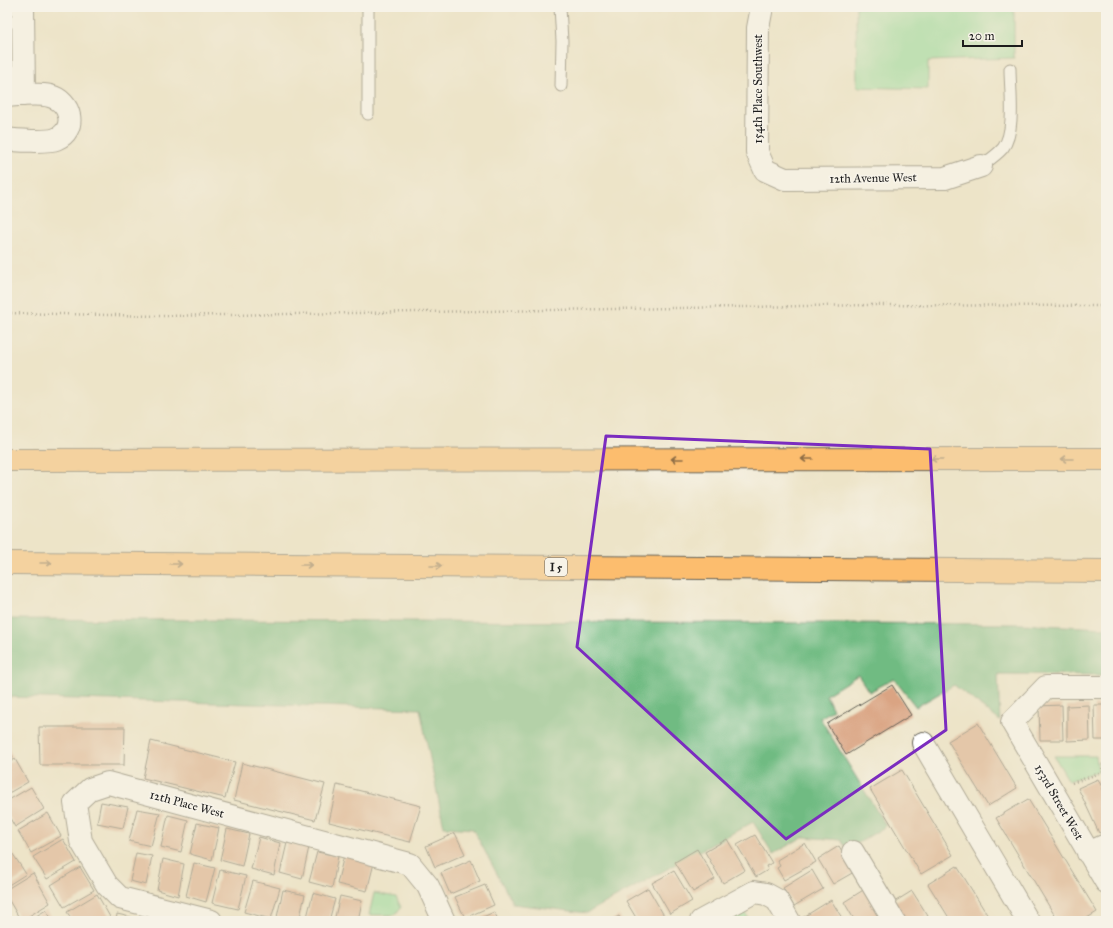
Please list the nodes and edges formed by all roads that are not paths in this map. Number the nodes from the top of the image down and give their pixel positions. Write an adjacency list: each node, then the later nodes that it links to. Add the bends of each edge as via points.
1 (368, 7): 8 (lane)
2 (560, 7): 6 (lane)
3 (762, 7): 11 (street, 154th Place Southwest, via 758,28 757,152)
4 (18, 17): 7 (street)
5 (1010, 69): 10 (lane, via 1010,133 1003,148)
6 (561, 86)
7 (15, 95): 9 (street, via 50,96 64,104 70,118 65,132 55,139)
8 (368, 114)
9 (7, 139)
10 (981, 166): 11 (street, 12th Avenue West, via 945,178 785,179)
11 (765, 170)
12 (1106, 459): 13 (highway, one-way to 13)
13 (7, 460)
14 (7, 563): 15 (highway, I 5, one-way to 15)
15 (1106, 570)
16 (1106, 687): 18 (street, 153rd Street West, via 1046,687 1012,722 1052,790)
17 (923, 743): 26 (street)
18 (1097, 849): 20 (street, 153rd Street West)
19 (853, 852): 25 (street)
20 (1106, 882)
21 (211, 921): 22 (street, 12th Place West, via 120,898 107,885 81,841 75,803 90,789 108,783 410,864 428,886)
22 (444, 921)
23 (701, 921): 24 (street, via 754,892 766,894 777,900)
24 (789, 921)
25 (894, 921)
26 (1028, 921)

